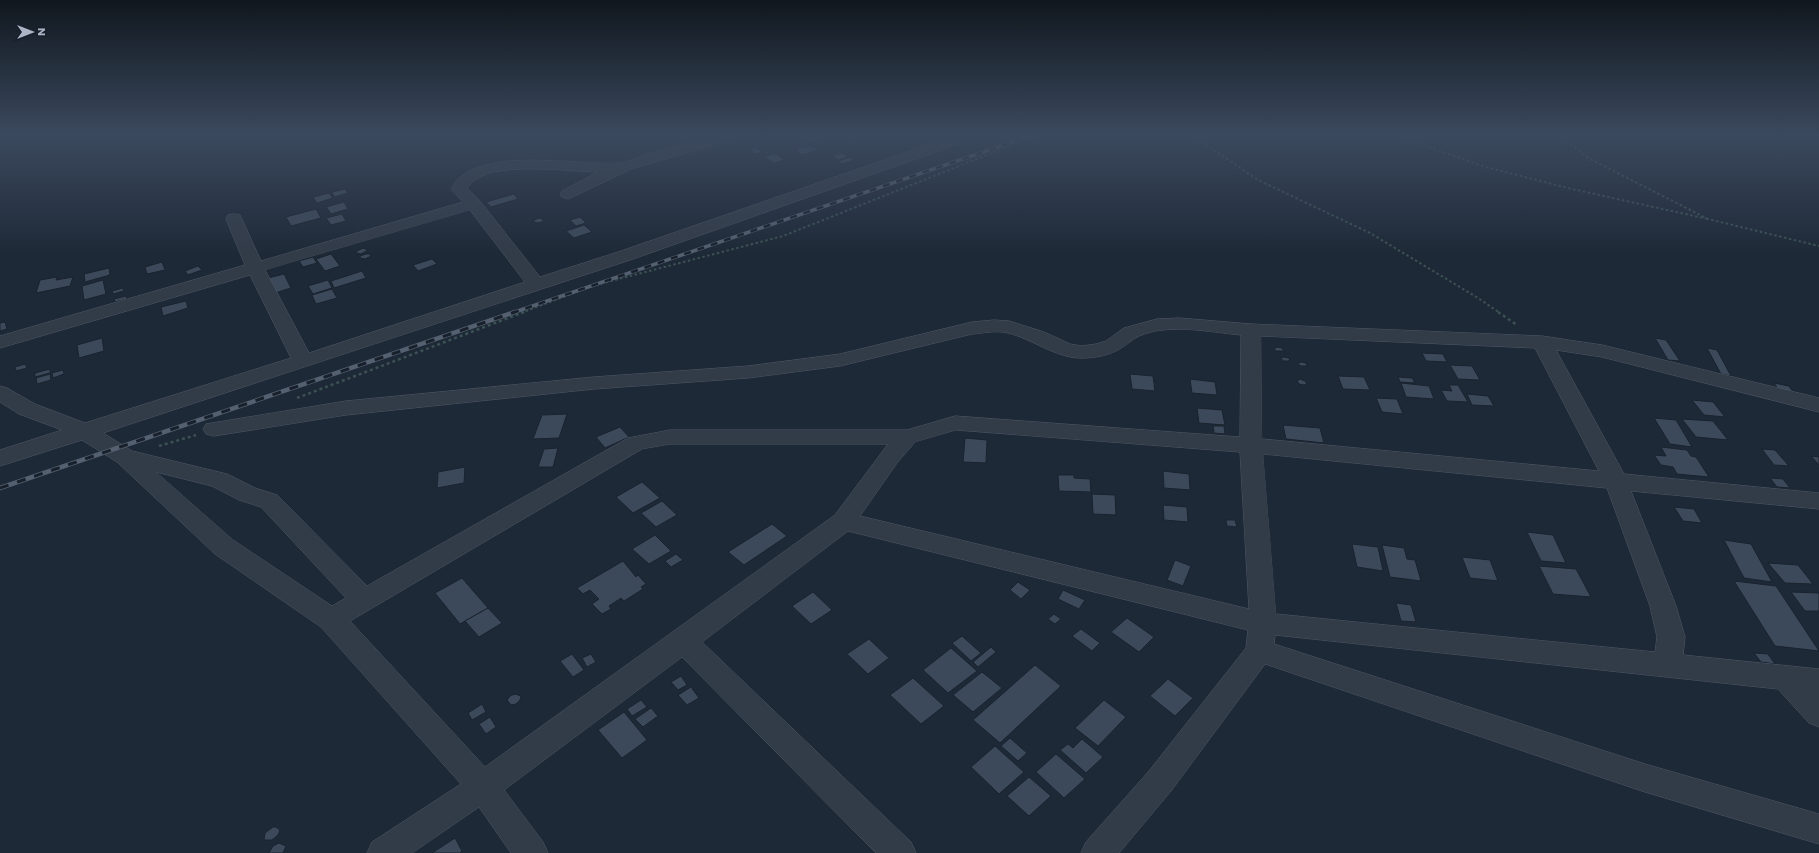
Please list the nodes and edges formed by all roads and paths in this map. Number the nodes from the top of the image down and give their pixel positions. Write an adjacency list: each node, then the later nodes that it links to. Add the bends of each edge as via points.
1 (471, 176): 9 (street, via 459,189)
2 (604, 176): 8 (street)
3 (852, 176): 14 (street)
4 (934, 176): 20 (path, via 783,236 592,286)
5 (1252, 176): 17 (path, via 1370,233 1478,298)
6 (1523, 176): 11 (path)
7 (1624, 176): 11 (path)
8 (568, 194)
9 (474, 204): 13 (street); 14 (street)
10 (234, 219): 13 (street)
11 (1708, 219): 12 (path)
12 (1819, 246)
13 (255, 268): 16 (street); 18 (street)
14 (537, 285): 18 (street)
15 (1251, 330): 17 (street); 22 (street, via 1179,324 1157,325 1131,332 1113,345 1082,352 1065,349 1009,327 972,328 833,361 748,372 586,384 346,408); 25 (street)
16 (0, 342)
17 (1542, 342): 21 (street, via 1602,351); 28 (street)
18 (303, 361): 23 (street)
19 (0, 393): 23 (street, via 27,409)
20 (295, 398)
21 (1819, 405)
22 (214, 429): 26 (path)
23 (84, 431): 26 (street); 27 (street)
24 (907, 437): 25 (street, via 955,422); 30 (street); 31 (street, via 670,437 636,443)
25 (1251, 445): 28 (street); 33 (street)
26 (125, 457): 31 (street, via 219,480 247,494 269,501); 32 (street, via 224,547)
27 (0, 458)
28 (1616, 481): 29 (street); 35 (street, via 1663,606 1671,636)
29 (1819, 501)
30 (844, 521): 33 (street); 34 (street)
31 (364, 600): 32 (street)
32 (331, 619): 39 (street)
33 (1261, 637): 35 (street); 40 (street, via 1645,778); 44 (street, via 1160,781)
34 (683, 641): 39 (street); 43 (street)
35 (1668, 665): 36 (street)
36 (1785, 677): 37 (street); 38 (street)
37 (1819, 681)
38 (1819, 714)
39 (482, 787): 41 (street); 42 (street)
40 (1819, 829)
41 (384, 853)
42 (531, 853)
43 (899, 853)
44 (1098, 853)

